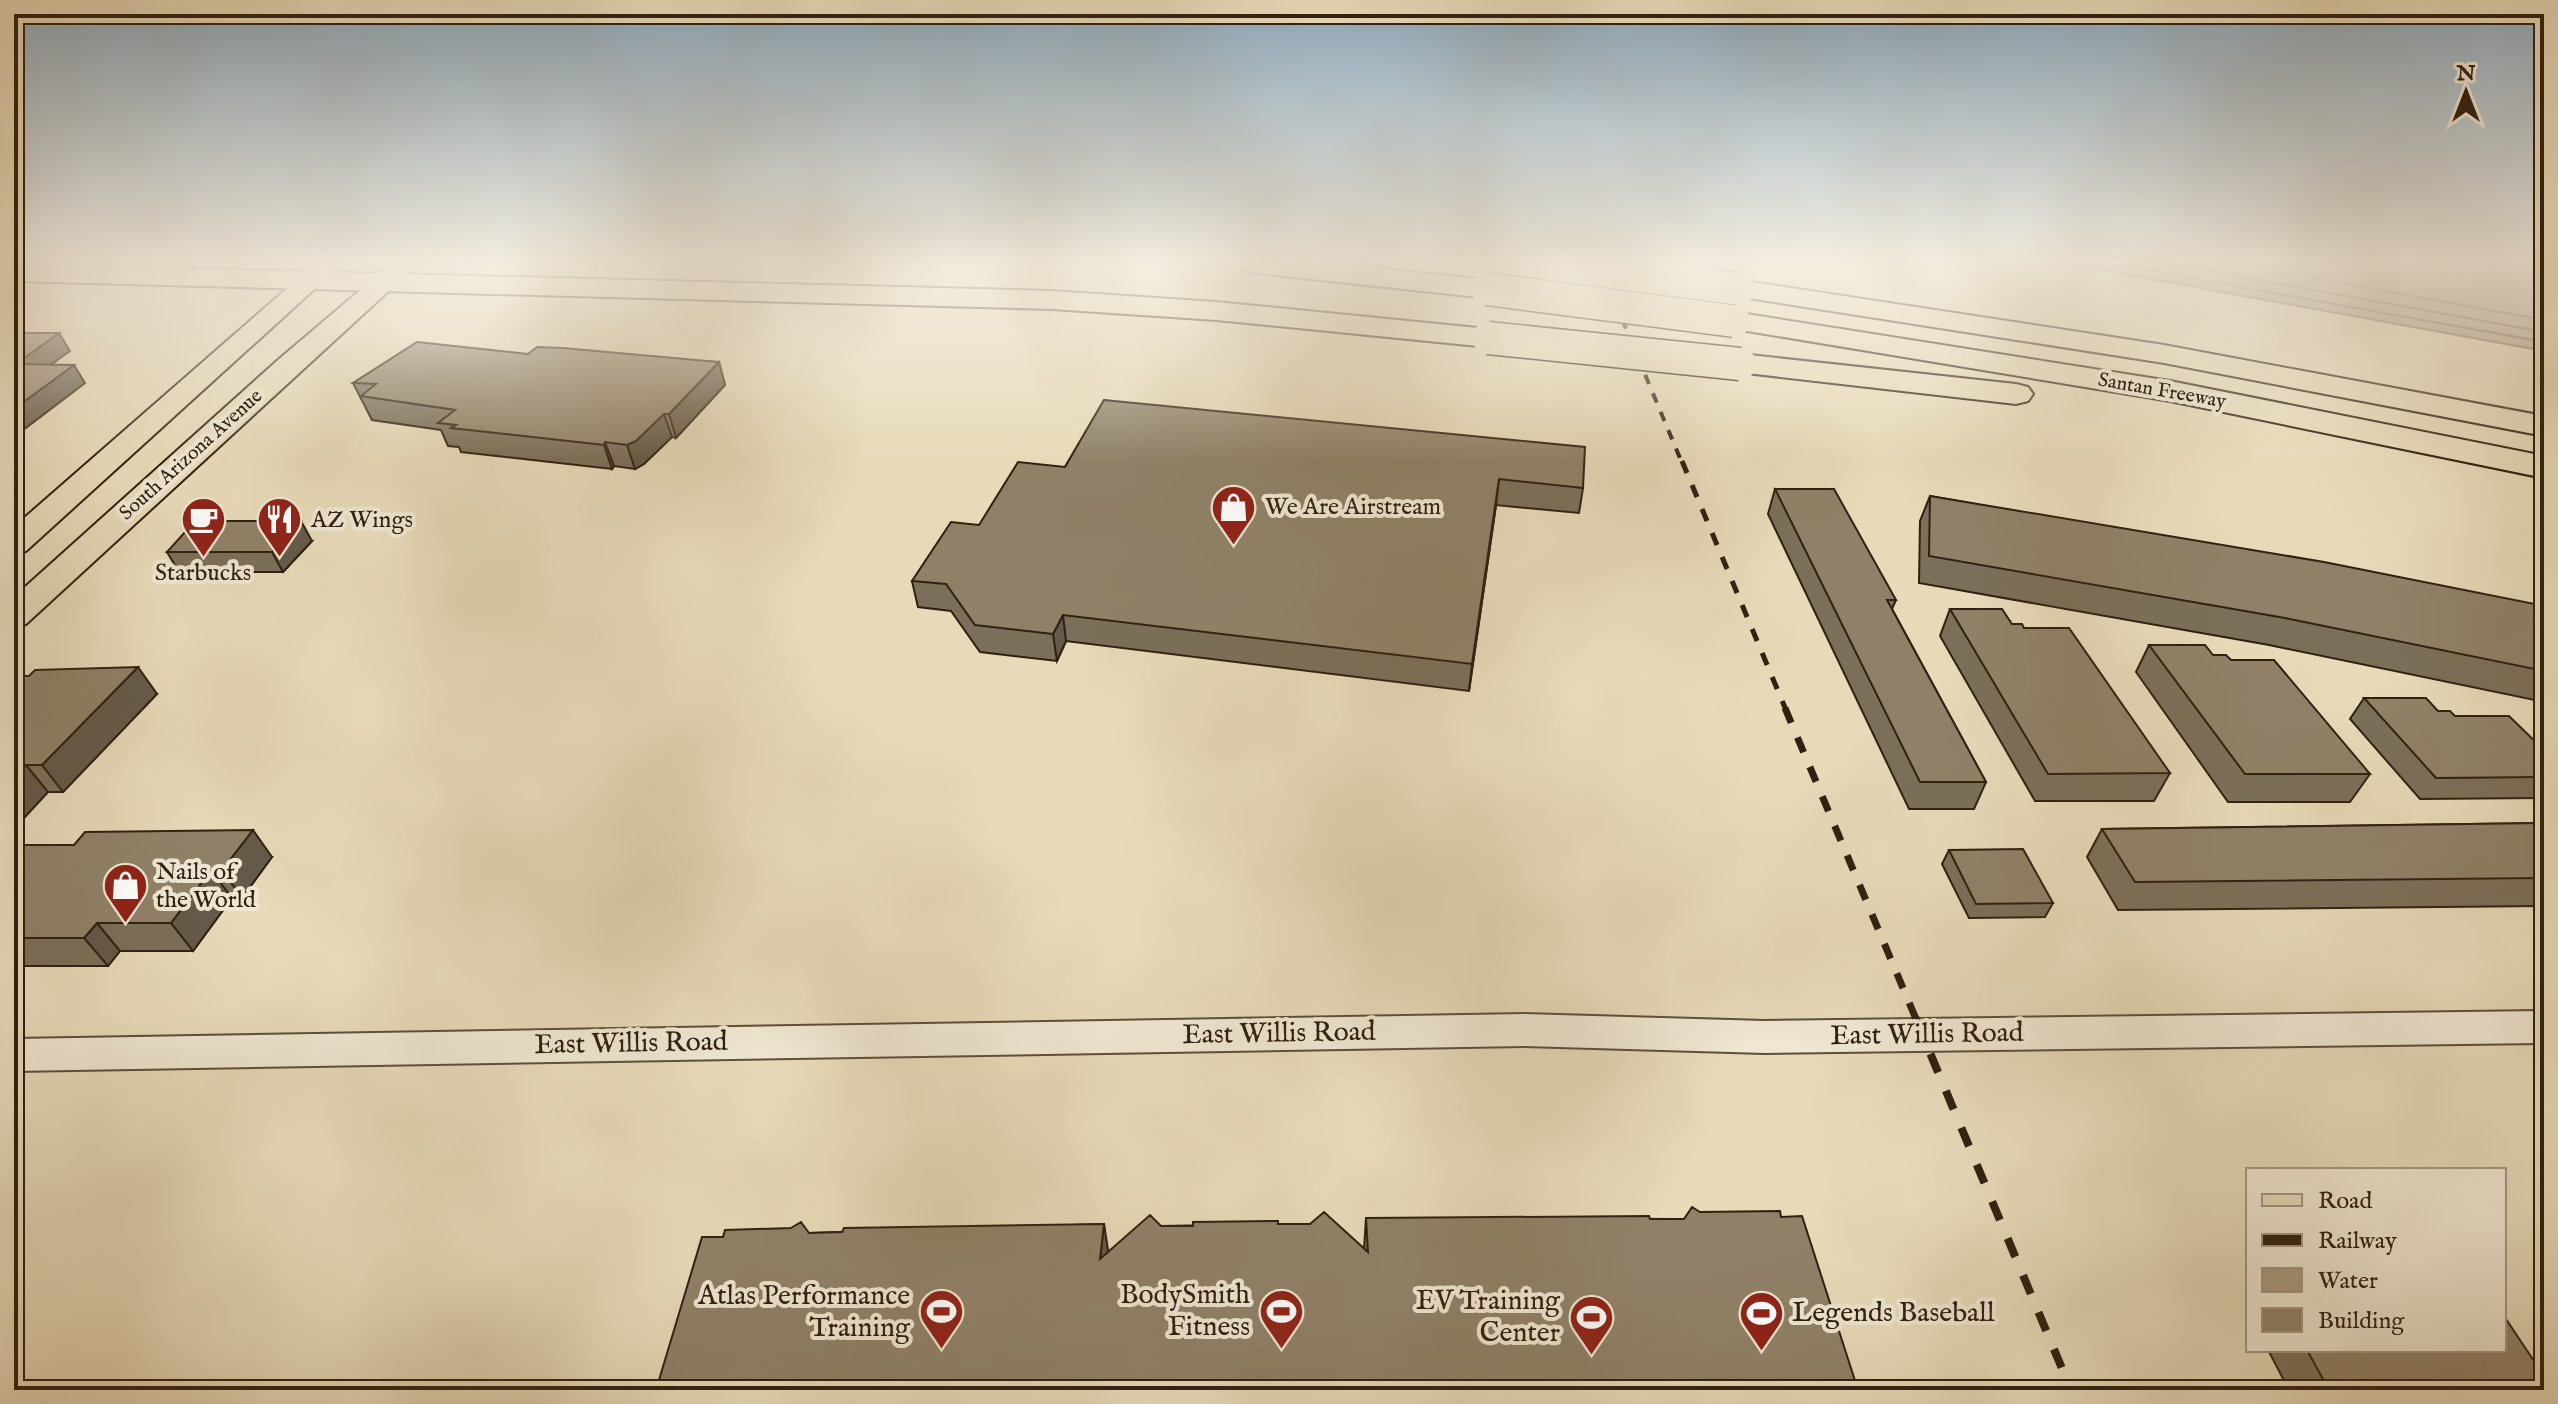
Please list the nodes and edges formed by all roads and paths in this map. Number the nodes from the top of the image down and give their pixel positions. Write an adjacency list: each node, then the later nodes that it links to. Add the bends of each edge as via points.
1 (256, 330): 10 (main road)
2 (332, 330): 11 (main road, South Arizona Avenue)
3 (1402, 330): 8 (highway, bridge, via 2302,425)
4 (1787, 330): 8 (highway, Santan Freeway, bridge, via 2170,391)
5 (2001, 330): 7 (highway, Santan Freeway, bridge)
6 (2122, 330): 7 (highway)
7 (2544, 424)
8 (2458, 448): 9 (highway, Santan Freeway)
9 (2544, 467)
10 (14, 544)
11 (14, 616)
12 (2544, 1027): 13 (street, East Willis Road, via 1780,1037 1524,1030)
13 (14, 1055)

